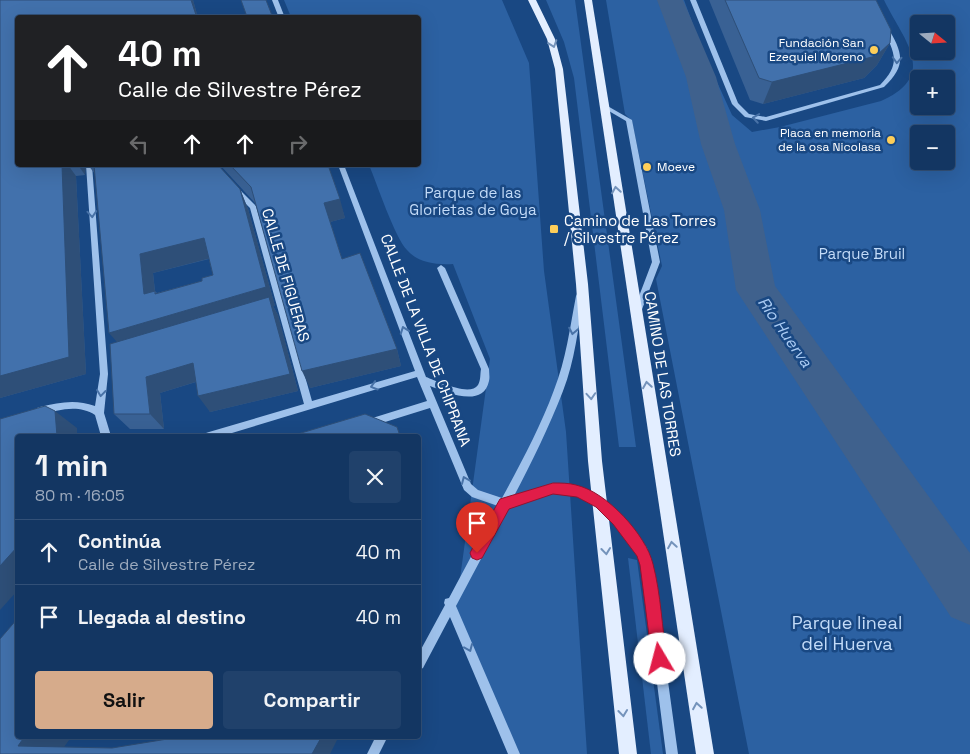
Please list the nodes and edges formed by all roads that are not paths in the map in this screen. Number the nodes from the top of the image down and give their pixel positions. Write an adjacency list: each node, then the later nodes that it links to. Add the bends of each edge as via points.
1 (275, 0): 5 (street)
2 (532, 0): 12 (main road, one-way to 12, via 551,39 559,68)
3 (588, 0): 7 (main road, CAMINO DE LAS TORRES)
4 (693, 0): 6 (street, one-way to 4, via 899,60 891,77 882,86 789,114 760,119 743,114 735,104)
5 (281, 15)
6 (882, 20)
7 (604, 106): 13 (main road, CAMINO DE LAS TORRES, one-way to 7); 13 (street, via 628,120 656,262)
8 (88, 167): 17 (street, one-way to 17, via 106,361)
9 (342, 167): 14 (street, CALLE DE LA VILLA DE CHIPRANA, one-way to 9)
10 (227, 180): 16 (street, CALLE DE FIGUERAS, via 253,207 278,310)
11 (441, 268): 14 (street, via 485,369 486,379 477,393 466,394)
12 (582, 284): 22 (main road, one-way to 22); 23 (street, one-way to 23, via 567,363 558,390 526,464)
13 (636, 317): 31 (main road, CAMINO DE LAS TORRES, one-way to 13)
14 (422, 376): 15 (street, CALLE DE LA VILLA DE CHIPRANA); 16 (street, one-way to 16)
15 (433, 403): 19 (street); 23 (street, CALLE DE LA VILLA DE CHIPRANA, one-way to 15, via 475,494 468,488)
16 (309, 406): 21 (street)
17 (99, 413): 18 (street, via 72,404); 20 (street)
18 (27, 415)
19 (363, 424)
20 (105, 434)
21 (215, 434)
22 (600, 503): 23 (street, via 577,491 553,488); 29 (main road, one-way to 29); 30 (street, via 636,541 647,565)
23 (504, 504): 24 (street)
24 (450, 603): 25 (street); 28 (street, one-way to 28)
25 (421, 660)
26 (380, 739): 27 (street)
27 (373, 754)
28 (514, 754)
29 (628, 754)
30 (672, 754)
31 (705, 754)

